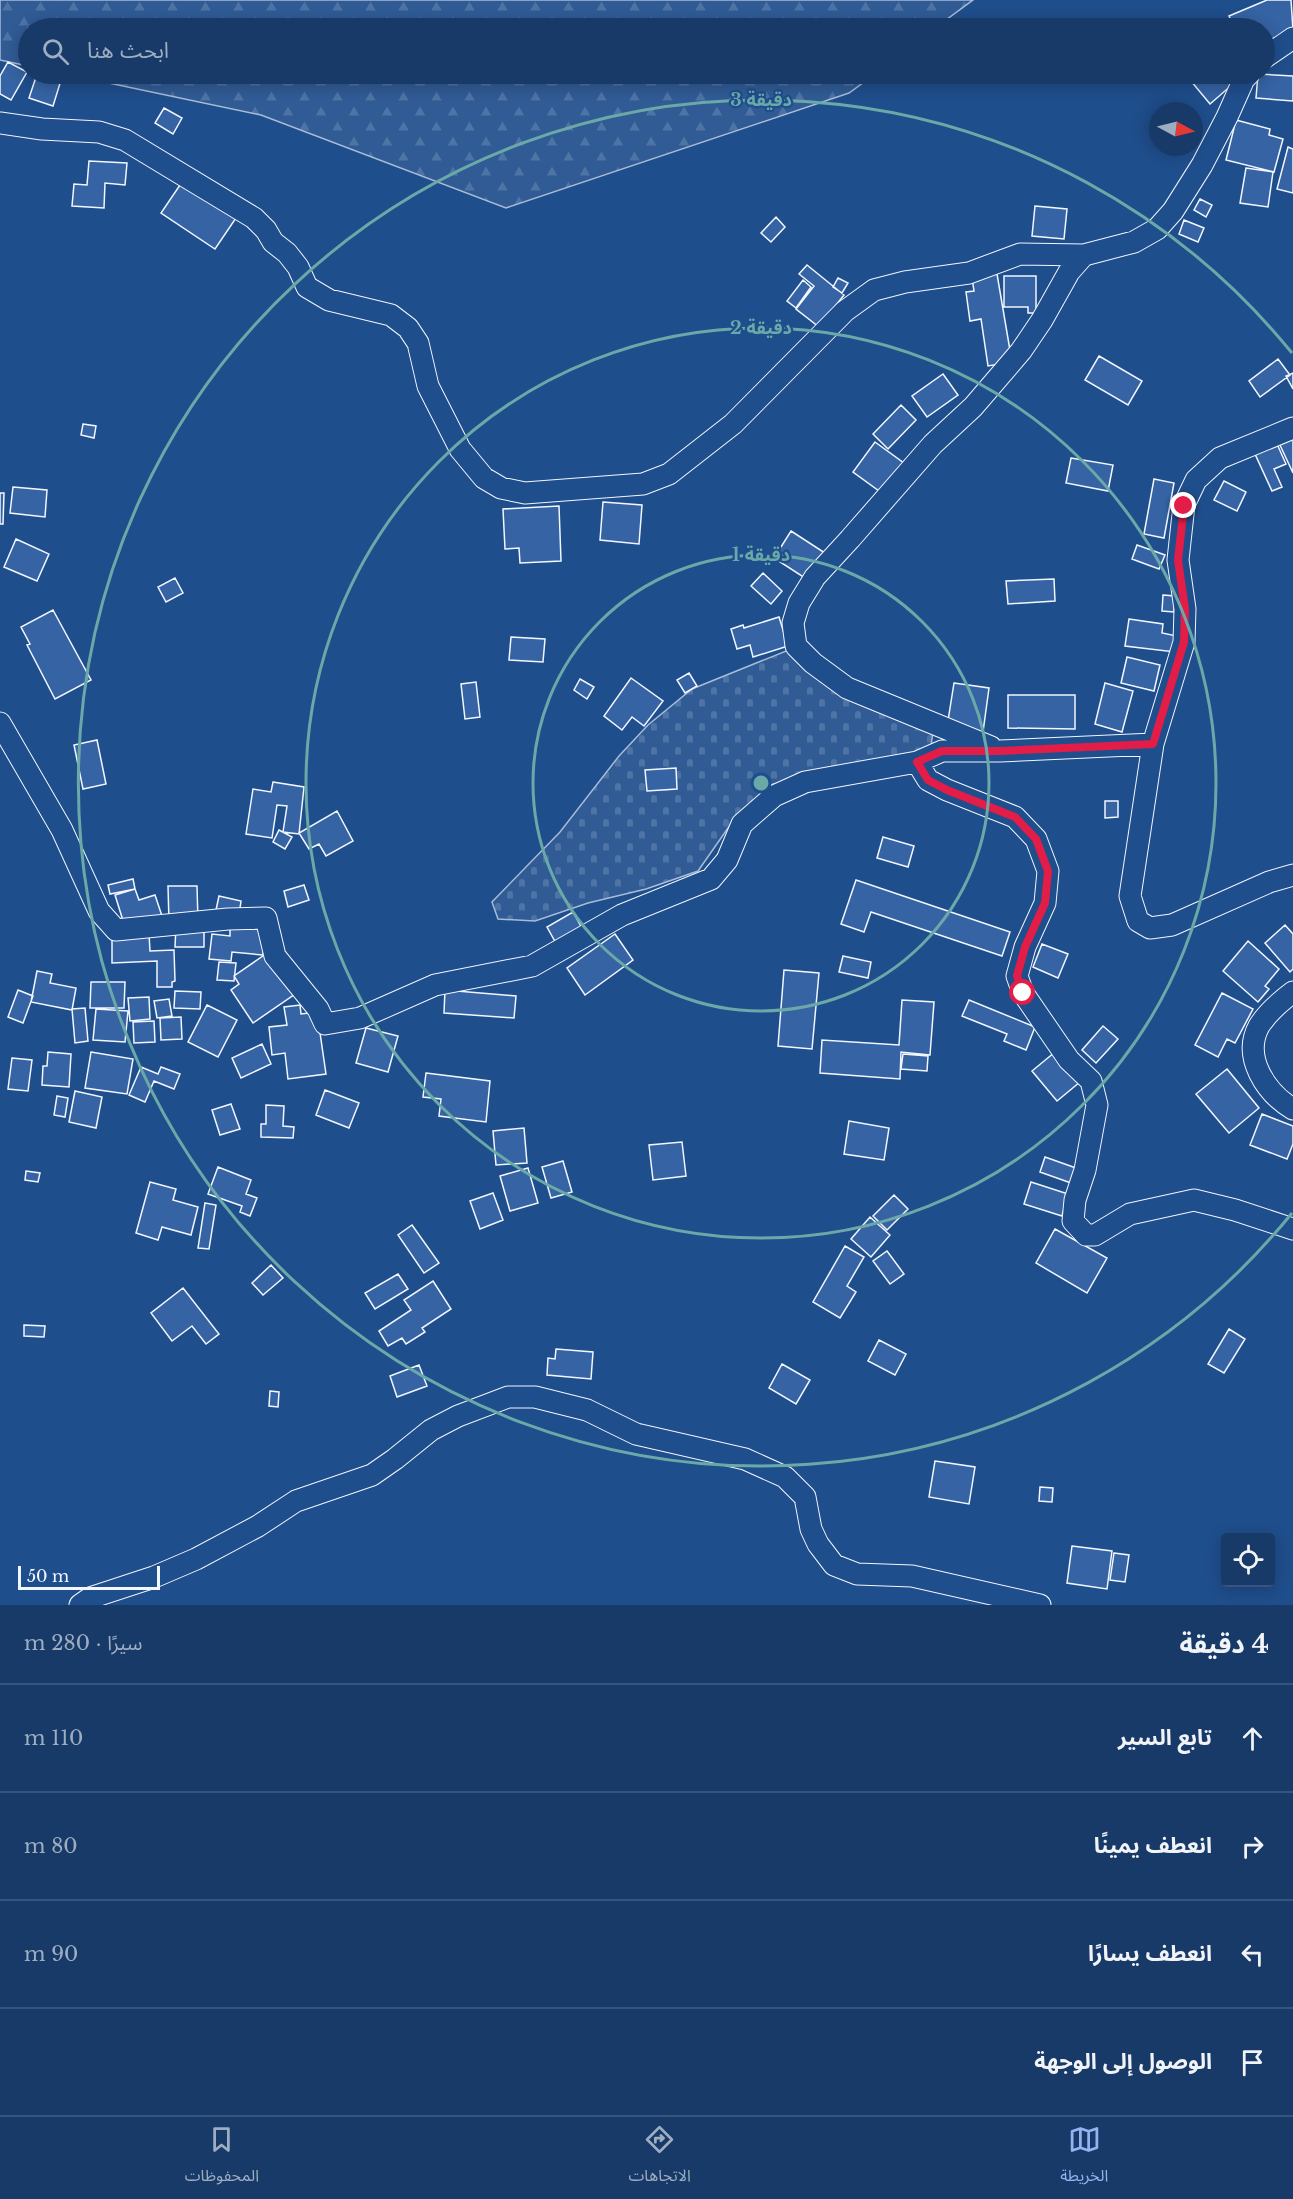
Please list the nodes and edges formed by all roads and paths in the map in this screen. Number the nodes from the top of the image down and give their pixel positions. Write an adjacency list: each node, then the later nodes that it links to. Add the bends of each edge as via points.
1 (1293, 38): 2 (street)
2 (1275, 50)
3 (1242, 84): 5 (street, via 1202,165 1173,212 1157,229 1134,242)
4 (0, 123): 5 (street, via 99,132 125,140 254,218 298,267 307,287 328,300 391,315 408,328 418,344 428,387 460,449 484,477 501,488 525,493 644,484 669,474 733,424 845,311 874,290 969,273 1020,254)
5 (1084, 255): 9 (street, via 1069,272 1021,351 815,577 798,603 793,623 796,645 847,688)
6 (1293, 428): 8 (street, via 1220,458 1196,480 1184,506 1178,560 1185,609 1184,642)
7 (0, 723): 10 (street, via 62,830 99,910 116,930 266,918 275,956 318,1009 325,1024 360,1018 435,985 531,966 621,915 711,879 726,860 741,824 774,796 806,782)
8 (1153, 744): 9 (street); 11 (street, via 1130,896 1138,921 1150,928 1172,925)
9 (1000, 751): 10 (street, via 942,751)
10 (917, 762): 14 (street, via 928,780 1015,817 1036,839 1048,871 1045,903 1017,976 1023,993 1069,1060 1091,1081 1097,1105 1073,1221 1086,1235 1095,1235 1130,1214 1194,1200)
11 (1293, 875)
12 (1293, 992): 13 (street, via 1259,1026 1253,1052 1261,1079)
13 (1293, 1109)
14 (1293, 1229)
15 (80, 1605): 16 (street, via 196,1559 296,1501 372,1475 431,1430 459,1416 508,1397 535,1397 587,1410 636,1434 745,1459 785,1477 805,1497 811,1529 834,1565 856,1574 912,1576)
16 (1040, 1605)

